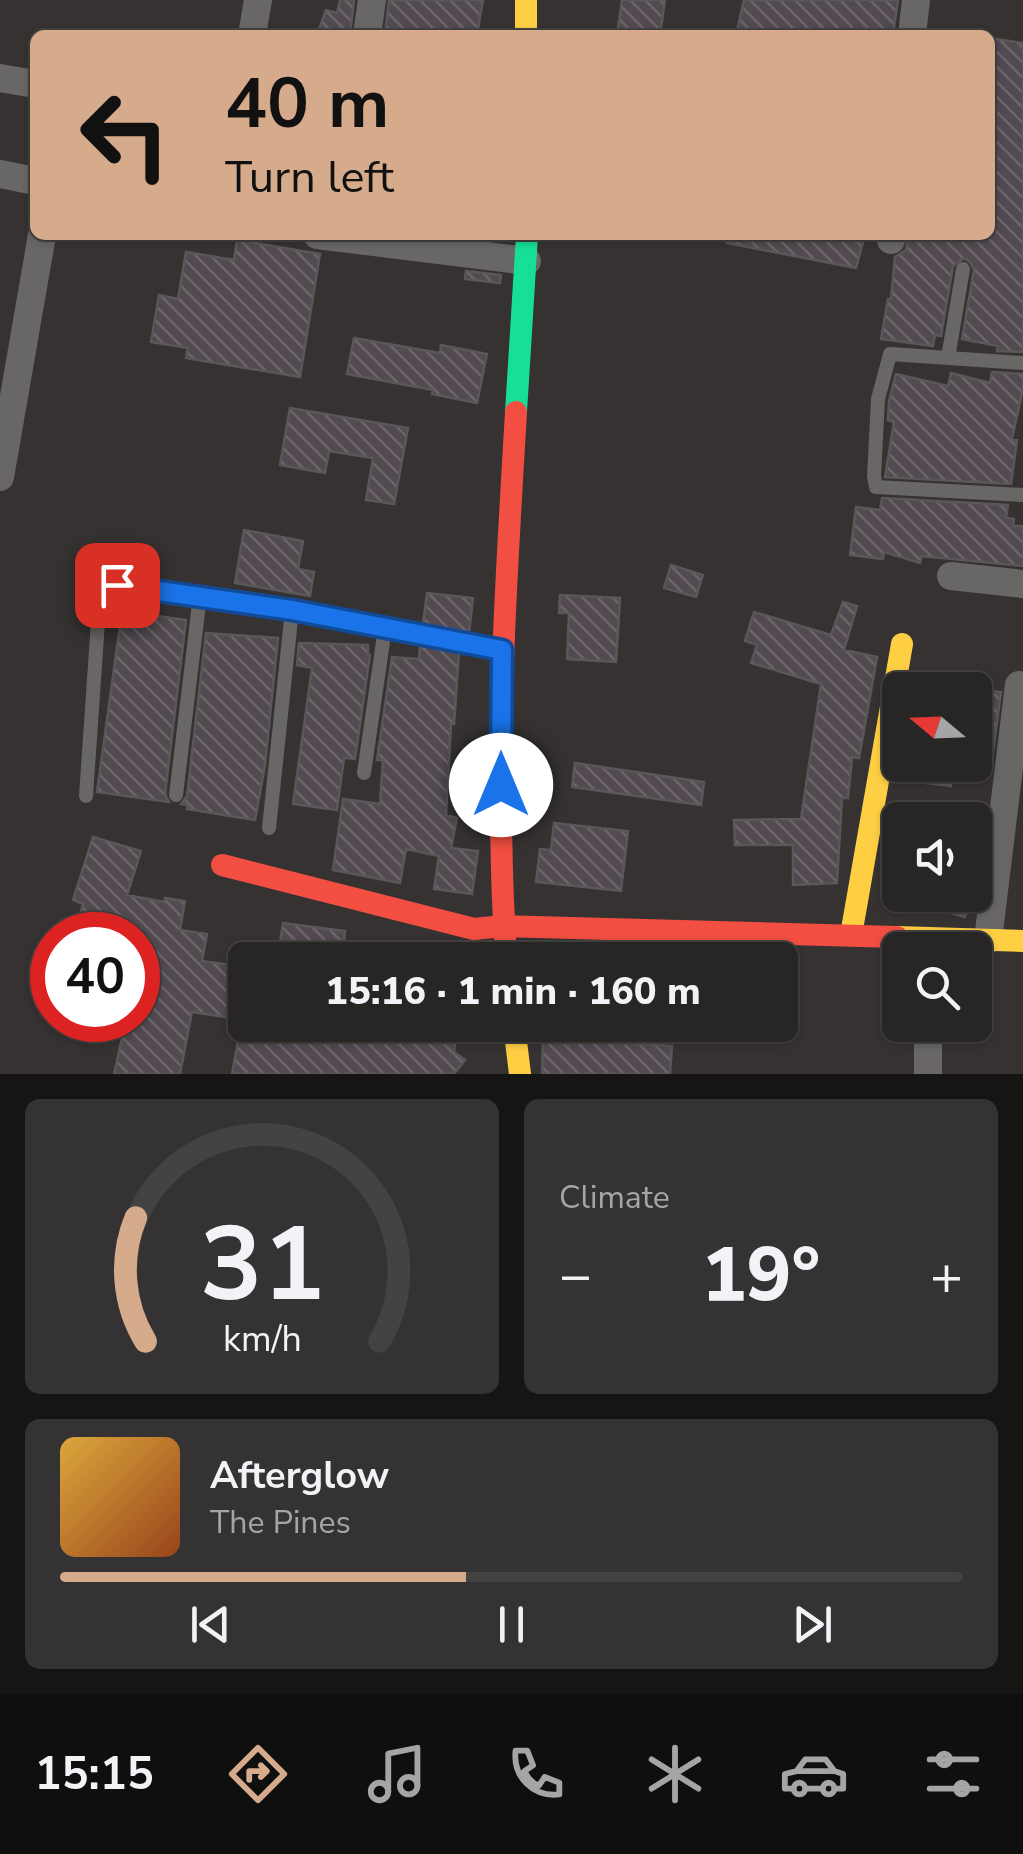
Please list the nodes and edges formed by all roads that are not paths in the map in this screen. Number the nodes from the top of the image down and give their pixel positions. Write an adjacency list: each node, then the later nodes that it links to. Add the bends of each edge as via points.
1 (258, 0): 5 (street)
2 (372, 0): 6 (street)
3 (526, 0): 7 (street)
4 (916, 0): 8 (street)
5 (253, 30)
6 (368, 30)
7 (526, 30)
8 (913, 30)
9 (0, 78): 10 (street)
10 (30, 83)
11 (0, 174): 12 (street)
12 (30, 180)
13 (41, 240): 19 (street)
14 (398, 240): 15 (street)
15 (527, 248): 27 (street)
16 (963, 269): 17 (lane)
17 (948, 358): 18 (lane); 20 (lane, via 890,354 878,400 876,487)
18 (1023, 363)
19 (0, 478)
20 (1023, 496)
21 (950, 576): 22 (street)
22 (1023, 584)
23 (200, 596): 24 (lane); 30 (lane); 31 (lane, via 117,585 107,592 99,607)
24 (292, 610): 25 (lane); 32 (lane)
25 (386, 628): 27 (lane); 29 (lane)
26 (902, 644): 36 (street)
27 (502, 650): 34 (street)
28 (1019, 685): 35 (street)
29 (364, 773)
30 (176, 795)
31 (86, 796)
32 (268, 828)
33 (222, 865): 34 (street, via 474,929)
34 (504, 926): 36 (street); 40 (street)
35 (989, 932)
36 (851, 935): 37 (street)
37 (882, 939)
38 (992, 940): 39 (street)
39 (1023, 940)
40 (505, 942)
41 (516, 1042): 43 (street)
42 (928, 1042): 44 (street)
43 (520, 1074)
44 (928, 1074)

